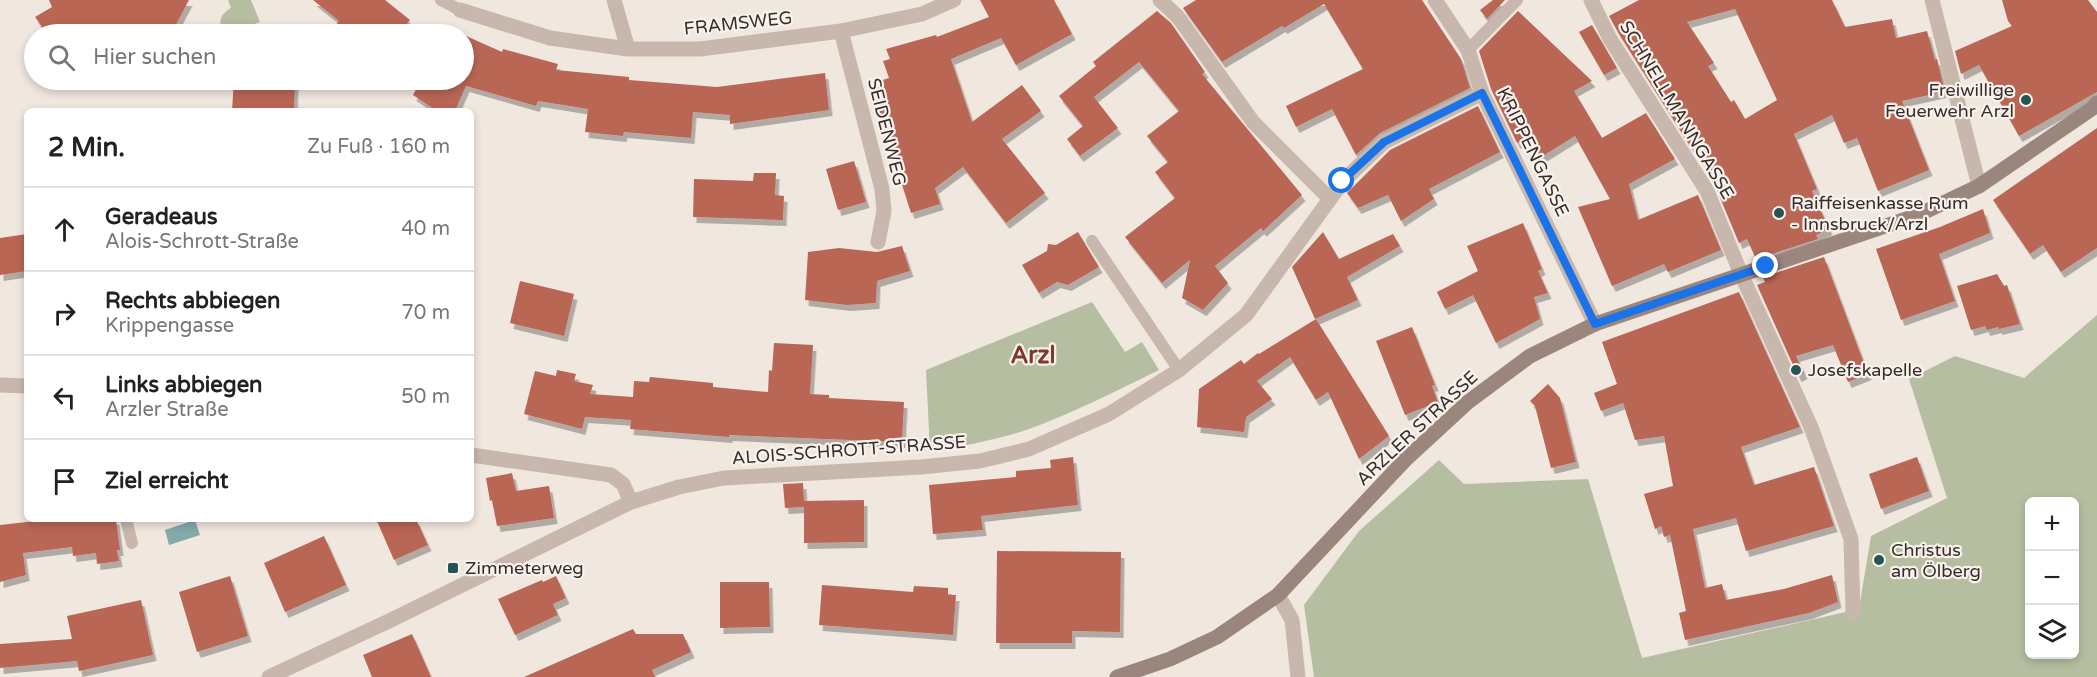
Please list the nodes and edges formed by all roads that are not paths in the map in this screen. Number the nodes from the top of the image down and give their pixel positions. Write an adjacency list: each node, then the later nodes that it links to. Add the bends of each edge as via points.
1 (441, 0): 9 (lane)
2 (614, 0): 11 (street)
3 (954, 0): 10 (street, FRAMSWEG, via 922,14)
4 (1160, 0): 16 (street, via 1178,17 1253,122)
5 (1435, 0): 12 (street, KRIPPENGASSE)
6 (1517, 0): 12 (lane)
7 (1591, 0): 19 (street, SCHNELLMANNGASSE, via 1610,39 1707,191)
8 (1932, 0): 15 (street)
9 (460, 10): 11 (street, FRAMSWEG, via 550,38)
10 (841, 31): 11 (street, FRAMSWEG, via 700,49); 18 (street, SEIDENWEG, via 882,189 884,211)
11 (628, 49)
12 (1468, 50): 13 (street, KRIPPENGASSE)
13 (1482, 93): 16 (street, ALOIS-SCHROTT-STRASSE, via 1384,142 1342,181); 20 (street, KRIPPENGASSE)
14 (2097, 103): 15 (main road, ARZLER STRASSE)
15 (1979, 186): 19 (main road, ARZLER STRASSE, via 1918,216)
16 (1330, 199): 21 (street, ALOIS-SCHROTT-STRASSE, via 1246,315)
17 (1092, 241): 21 (lane)
18 (878, 242)
19 (1741, 274): 20 (main road, ARZLER STRASSE); 29 (street, SCHNELLMANNGASSE, via 1811,427 1851,539)
20 (1595, 324): 28 (main road, ARZLER STRASSE, via 1530,356 1468,402 1405,459)
21 (1179, 370): 25 (street, ALOIS-SCHROTT-STRASSE, via 1108,414 1019,452 921,467 724,478)
22 (0, 385): 23 (street)
23 (24, 386)
24 (474, 455): 25 (street, via 611,475 622,484)
25 (631, 502): 30 (street, ALOIS-SCHROTT-STRASSE)
26 (127, 522): 27 (lane)
27 (132, 543)
28 (1278, 595): 31 (main road, ARZLER STRASSE, via 1217,637); 32 (street, via 1292,620)
29 (1852, 614)
30 (269, 677)
31 (1117, 677)
32 (1298, 677)

